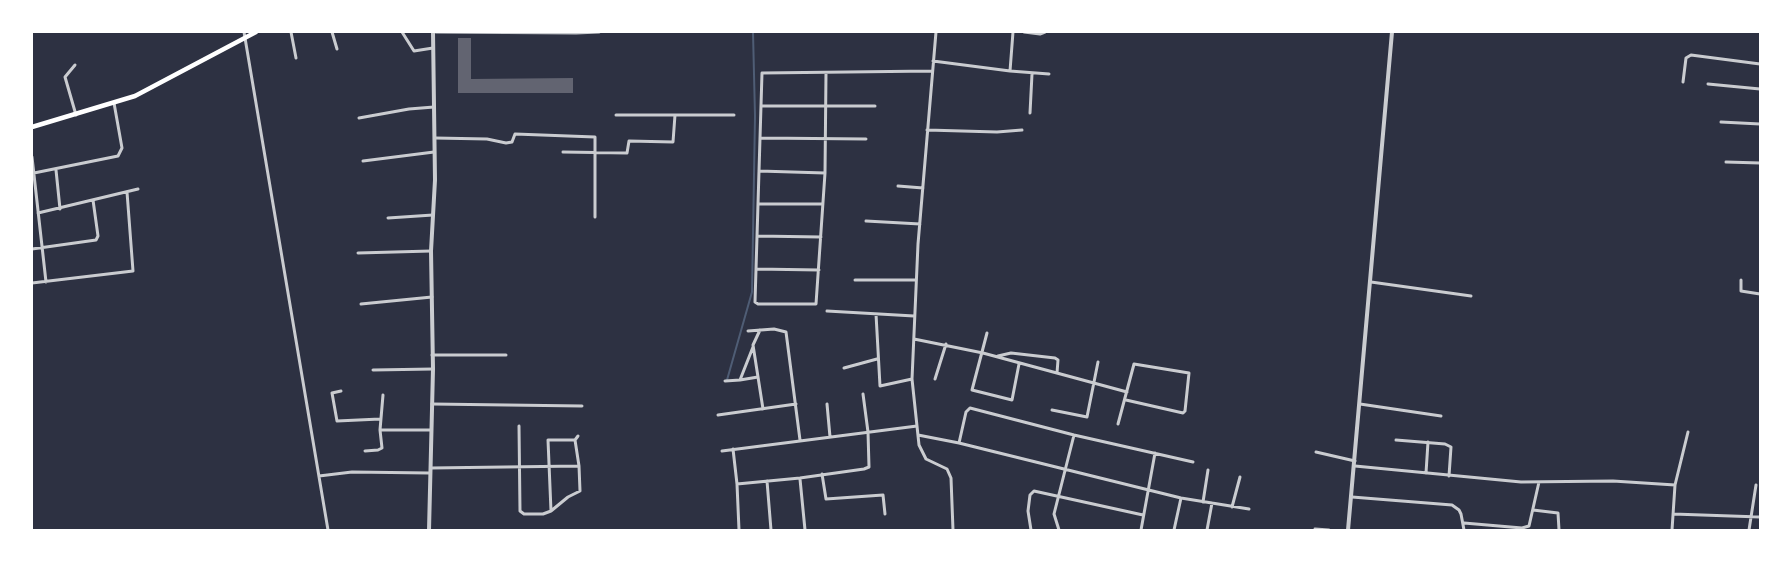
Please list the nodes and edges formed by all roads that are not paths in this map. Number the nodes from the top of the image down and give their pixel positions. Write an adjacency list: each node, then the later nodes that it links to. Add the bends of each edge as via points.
1 (256, 32): 12 (main road)
2 (291, 32): 15 (street)
3 (332, 32): 14 (street)
4 (402, 32): 13 (street, via 414,51)
5 (434, 32): 6 (street); 13 (street)
6 (598, 32)
7 (936, 32): 16 (street)
8 (1013, 32): 20 (street)
9 (1024, 32): 10 (street)
10 (1045, 32)
11 (1392, 32): 84 (street)
12 (244, 34): 27 (main road, via 135,96); 162 (street)
13 (433, 48): 30 (street)
14 (338, 49)
15 (296, 58)
16 (933, 61): 19 (street); 20 (street)
17 (1761, 64): 24 (street, via 1691,55 1686,58)
18 (75, 65): 33 (street, via 65,77)
19 (932, 70): 21 (street); 41 (street)
20 (1010, 71): 22 (street)
21 (826, 73): 28 (street, via 764,72); 31 (street)
22 (1032, 74): 23 (street); 32 (street)
23 (1049, 74)
24 (1683, 82)
25 (1708, 84): 26 (street)
26 (1761, 88)
27 (114, 103): 33 (main road); 54 (street, via 122,148 118,156)
28 (762, 106): 31 (street); 44 (street)
29 (876, 106): 31 (street)
30 (434, 107): 37 (street); 43 (street)
31 (827, 107): 45 (street)
32 (1030, 113)
33 (76, 115): 40 (main road)
34 (734, 115): 36 (street)
35 (615, 116): 36 (street)
36 (675, 116): 49 (street, via 673,142 629,141 627,153)
37 (359, 118)
38 (1721, 122): 39 (street)
39 (1761, 124)
40 (32, 127)
41 (927, 130): 42 (street); 59 (street)
42 (1022, 130)
43 (435, 138): 47 (street); 49 (street, via 488,139 506,144 512,142 515,134 595,137)
44 (761, 138): 45 (street); 55 (street)
45 (826, 139): 46 (street); 57 (street)
46 (866, 139)
47 (434, 152): 51 (street); 67 (street)
48 (563, 152): 49 (street)
49 (595, 153): 68 (street)
50 (32, 158): 56 (street)
51 (363, 161)
52 (1726, 162): 53 (street)
53 (1761, 163)
54 (56, 170): 56 (street); 65 (street)
55 (759, 171): 57 (street); 63 (street)
56 (34, 173): 66 (street)
57 (825, 173): 64 (street)
58 (898, 186): 59 (street)
59 (923, 188): 71 (street)
60 (138, 189): 61 (street)
61 (128, 192): 62 (street); 83 (street, via 133,270)
62 (93, 200): 65 (street); 74 (street, via 98,239)
63 (758, 204): 64 (street); 72 (street)
64 (824, 204): 73 (street)
65 (60, 209): 66 (street)
66 (39, 213): 74 (street)
67 (433, 215): 69 (street); 76 (street)
68 (595, 217)
69 (388, 218)
70 (866, 220): 71 (street)
71 (920, 224): 81 (street)
72 (757, 236): 73 (street); 78 (street)
73 (822, 237): 79 (street)
74 (42, 248): 75 (street); 83 (street)
75 (32, 249)
76 (431, 251): 77 (street); 88 (street)
77 (358, 253)
78 (756, 269): 79 (street); 79 (street, via 756,303 814,305)
79 (819, 270)
80 (855, 280): 81 (street)
81 (915, 280): 92 (street)
82 (1742, 280): 86 (street, via 1741,291)
83 (46, 282): 85 (street)
84 (1371, 282): 87 (street); 124 (street)
85 (32, 283)
86 (1761, 294)
87 (1471, 296)
88 (432, 297): 89 (street); 100 (street)
89 (361, 304)
90 (827, 310): 91 (street)
91 (876, 314): 92 (street); 103 (street)
92 (914, 316): 96 (street)
93 (760, 330): 94 (street); 98 (street); 122 (street, via 786,332)
94 (748, 331)
95 (987, 333): 99 (street)
96 (914, 339): 97 (street); 111 (street)
97 (946, 344): 99 (street); 112 (street)
98 (753, 345): 110 (street); 113 (street)
99 (983, 353): 102 (street); 105 (street, via 973,390 1012,400)
100 (432, 355): 101 (street); 107 (street)
101 (506, 355)
102 (997, 357): 105 (street); 109 (street, via 1011,353 1055,358)
103 (877, 359): 106 (street); 111 (street, via 880,386)
104 (1098, 362): 115 (street)
105 (1019, 364): 109 (street)
106 (844, 368)
107 (433, 369): 108 (street); 121 (street)
108 (373, 370)
109 (1057, 374): 115 (street)
110 (758, 377): 113 (street); 126 (street)
111 (912, 379): 133 (street)
112 (935, 379)
113 (740, 380): 114 (street)
114 (725, 381)
115 (1094, 384): 117 (street); 127 (street, via 1086,417)
116 (341, 391): 130 (street, via 332,393 337,421)
117 (1127, 392): 120 (street); 120 (street, via 1135,364 1189,373 1182,413)
118 (863, 394): 136 (street)
119 (383, 395): 130 (street)
120 (1126, 400): 131 (street)
121 (432, 404): 125 (street); 135 (street)
122 (796, 404): 126 (street); 143 (street)
123 (827, 404): 141 (street)
124 (1360, 404): 129 (street); 153 (street)
125 (582, 406)
126 (763, 409): 128 (street)
127 (1052, 410)
128 (718, 415)
129 (1441, 416)
130 (380, 419): 134 (street)
131 (1118, 424)
132 (519, 426): 155 (street)
133 (917, 426): 136 (street); 138 (street)
134 (380, 430): 135 (street); 148 (street, via 382,448)
135 (430, 430): 158 (street)
136 (868, 432): 141 (street); 161 (street, via 869,467)
137 (1688, 432): 169 (street)
138 (918, 435): 146 (street); 194 (street, via 926,459 949,472)
139 (1074, 435): 146 (street, via 970,408); 151 (street); 157 (street)
140 (578, 436): 142 (street)
141 (830, 437): 143 (street)
142 (575, 440): 154 (street); 156 (street, via 548,440)
143 (800, 440): 147 (street)
144 (1396, 440): 145 (street)
145 (1428, 442): 160 (street); 163 (street, via 1451,447)
146 (959, 443): 157 (street)
147 (733, 449): 149 (street); 168 (street)
148 (365, 451)
149 (722, 451)
150 (1316, 452): 153 (street)
151 (1155, 453): 152 (street); 171 (street)
152 (1193, 462)
153 (1355, 464): 160 (street); 173 (street)
154 (579, 466): 156 (street); 179 (street, via 580,491)
155 (520, 467): 156 (street); 158 (street); 179 (street, via 522,513 543,514)
156 (549, 467): 179 (street)
157 (1064, 469): 171 (street); 172 (street)
158 (430, 470): 162 (street); 190 (street)
159 (1208, 470): 175 (street)
160 (1426, 473): 163 (street)
161 (822, 474): 165 (street); 181 (street, via 826,499 884,495)
162 (319, 476): 189 (street)
163 (1449, 476): 167 (street)
164 (1240, 477): 177 (street)
165 (800, 478): 166 (street); 193 (street)
166 (767, 481): 168 (street); 192 (street)
167 (1539, 482): 169 (street); 180 (street)
168 (737, 484): 191 (street)
169 (1675, 485): 182 (street)
170 (1756, 485): 184 (street)
171 (1148, 489): 174 (street); 183 (street)
172 (1058, 497): 183 (street); 195 (street, via 1031,493); 196 (street, via 1054,514)
173 (1352, 497): 186 (street, via 1452,505 1459,510); 201 (street)
174 (1181, 498): 175 (street); 198 (street)
175 (1203, 502): 176 (street)
176 (1212, 503): 177 (street); 199 (street)
177 (1232, 507): 178 (street)
178 (1249, 509)
179 (550, 510)
180 (1533, 510): 187 (street, via 1530,525); 203 (street, via 1558,513)
181 (885, 514)
182 (1673, 514): 184 (street); 204 (street)
183 (1143, 515): 197 (street)
184 (1751, 517): 185 (street); 205 (street)
185 (1761, 517)
186 (1464, 523): 187 (street); 202 (street)
187 (1522, 529)
188 (1315, 530): 200 (street)
189 (328, 531)
190 (429, 531)
191 (739, 531)
192 (771, 531)
193 (805, 531)
194 (954, 531)
195 (1031, 531)
196 (1059, 531)
197 (1141, 531)
198 (1174, 531)
199 (1207, 531)
200 (1329, 531)
201 (1348, 531)
202 (1464, 531)
203 (1559, 531)
204 (1672, 531)
205 (1749, 531)

